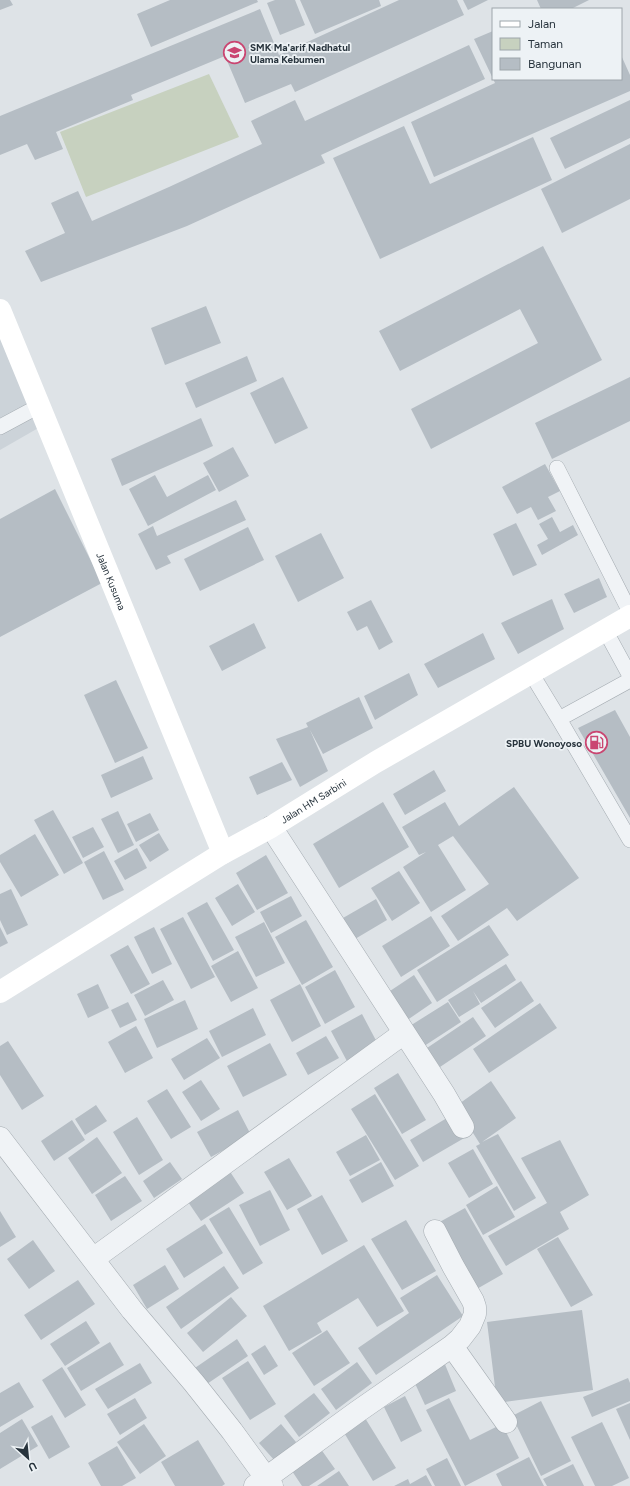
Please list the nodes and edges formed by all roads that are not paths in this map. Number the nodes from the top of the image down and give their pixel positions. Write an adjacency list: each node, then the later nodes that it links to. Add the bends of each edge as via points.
1 (0, 310): 2 (main road, Jalan Kusuma)
2 (40, 406): 3 (lane); 14 (main road, Jalan Kusuma)
3 (0, 427)
4 (557, 468): 5 (lane)
5 (630, 612)
6 (630, 616): 7 (main road, Jalan HM Sarbini)
7 (605, 630): 8 (main road, Jalan HM Sarbini); 9 (lane)
8 (531, 673): 11 (lane); 12 (main road, Jalan HM Sarbini, via 376,762)
9 (630, 676)
10 (630, 680): 11 (lane)
11 (559, 719): 13 (lane)
12 (271, 827): 14 (main road, Jalan HM Sarbini); 16 (street)
13 (630, 840)
14 (223, 853): 15 (main road, Jalan HM Sarbini)
15 (0, 992)
16 (404, 1033): 17 (street); 20 (street)
17 (463, 1127)
18 (0, 1138): 20 (street)
19 (435, 1231): 21 (street, via 475,1308 470,1326)
20 (93, 1259): 23 (street, via 194,1383)
21 (452, 1346): 22 (street); 23 (street, via 357,1412)
22 (506, 1422)
23 (265, 1483)

